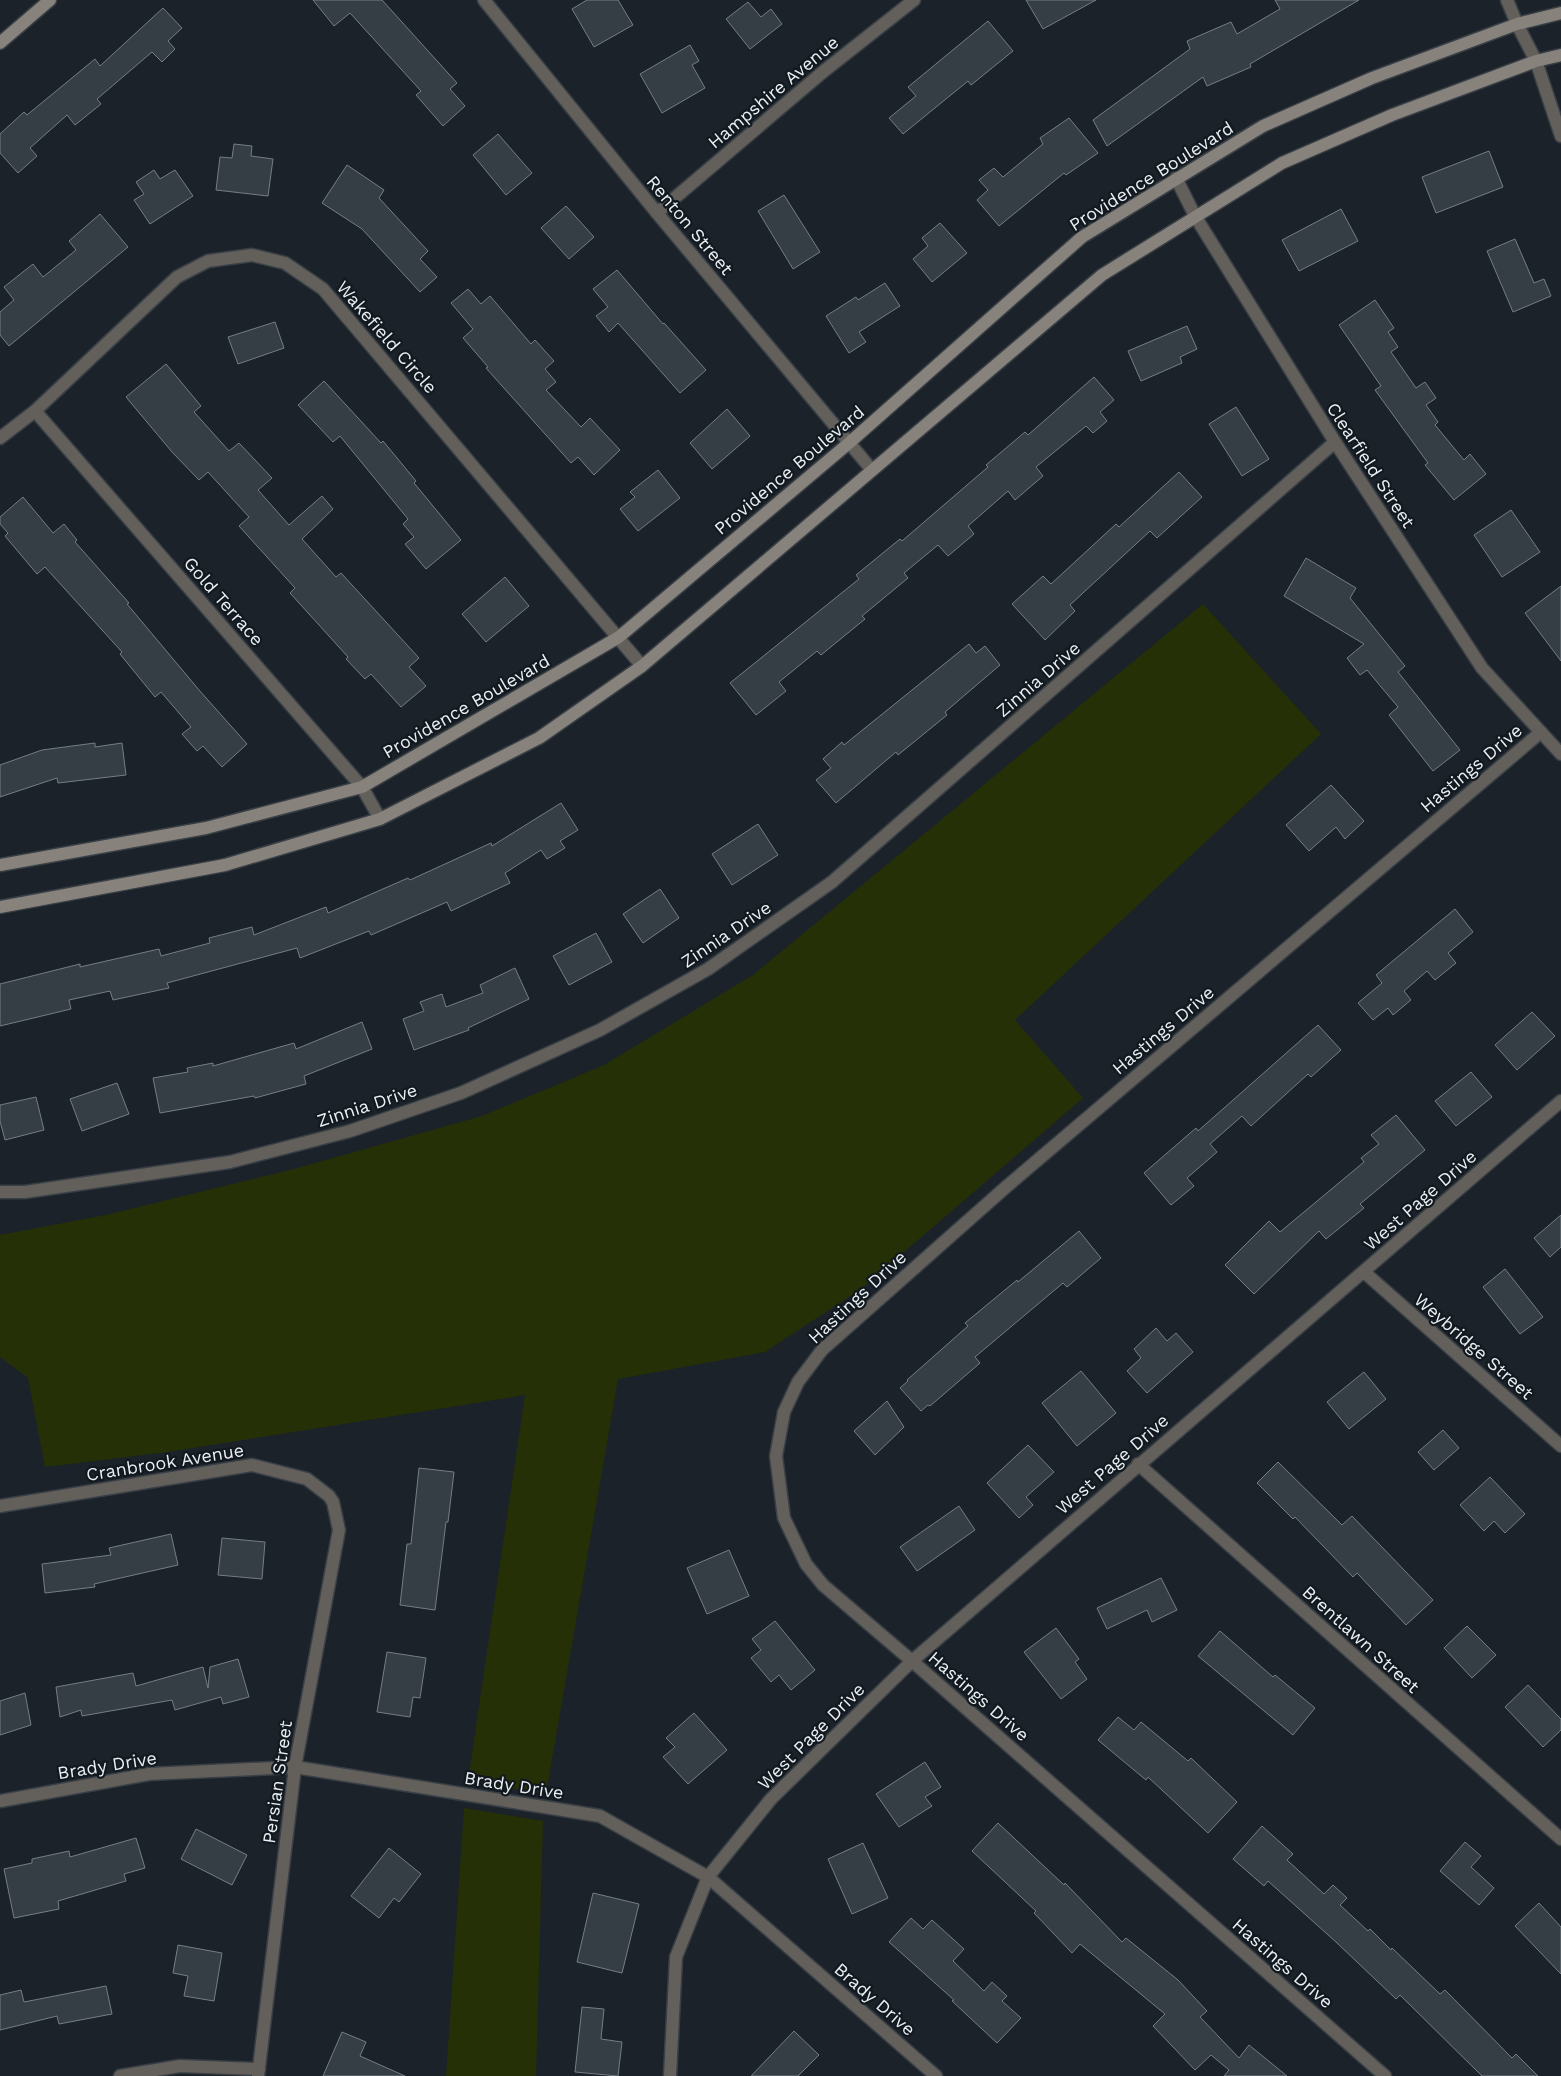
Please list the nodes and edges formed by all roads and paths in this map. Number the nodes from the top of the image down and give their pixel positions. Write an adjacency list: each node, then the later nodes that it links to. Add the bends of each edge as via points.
1 (50, 0): 7 (main road)
2 (484, 0): 12 (street, Renton Street)
3 (914, 0): 12 (street, Hampshire Avenue, via 824,71)
4 (1507, 0): 6 (street)
5 (1561, 13): 6 (main road, Providence Boulevard)
6 (1517, 24): 9 (street); 11 (main road, Providence Boulevard, via 1372,78 1263,126)
7 (0, 43)
8 (1561, 55): 9 (main road)
9 (1536, 61): 10 (street); 13 (main road, via 1392,116 1282,163)
10 (1561, 136)
11 (1176, 178): 13 (street, Clearfield Street); 16 (main road, Providence Boulevard, via 1082,237)
12 (657, 213): 16 (street, Renton Street)
13 (1195, 216): 17 (street, Clearfield Street); 18 (main road, via 1102,275)
14 (35, 411): 15 (street, Wakefield Circle); 19 (street, Wakefield Circle, via 177,277 208,261 252,256 285,263 323,289); 23 (street, Gold Terrace)
15 (0, 438)
16 (849, 442): 18 (street, Renton Street); 19 (main road, Providence Boulevard)
17 (1335, 442): 21 (street, Clearfield Street, via 1482,668); 28 (street, Zinnia Drive, via 832,882 708,970 608,1026 461,1093 350,1131 230,1162 25,1192)
18 (872, 470): 20 (main road)
19 (619, 638): 20 (street, Wakefield Circle); 23 (main road, Providence Boulevard)
20 (642, 666): 24 (main road, via 539,738)
21 (1541, 732): 22 (street, Clearfield Street); 34 (street, Hastings Drive, via 1006,1186 822,1350 798,1382 784,1412 776,1456 784,1518 806,1564 823,1586)
22 (1561, 754)
23 (362, 787): 24 (street, Gold Terrace); 25 (main road, Providence Boulevard, via 206,828)
24 (380, 819): 26 (main road, via 225,865)
25 (0, 865)
26 (0, 907)
27 (1561, 1100): 29 (street, West Page Drive)
28 (0, 1192)
29 (1364, 1272): 30 (street, Weybridge Street); 31 (street, West Page Drive)
30 (1561, 1446)
31 (1138, 1464): 34 (street, West Page Drive); 37 (street, Brentlawn Street)
32 (330, 1496): 33 (street, Cranbrook Avenue, via 307,1479 252,1465); 35 (street, Persian Street, via 339,1530)
33 (0, 1506)
34 (912, 1661): 38 (street, West Page Drive, via 771,1798); 43 (street, Hastings Drive)
35 (295, 1767): 36 (street, Brady Drive, via 149,1774); 38 (street, Brady Drive, via 600,1816); 39 (street, Persian Street)
36 (0, 1801)
37 (1561, 1839)
38 (708, 1876): 41 (street, West Page Drive, via 676,1957); 42 (street, Brady Drive)
39 (259, 2072): 40 (street, via 180,2066)
40 (120, 2076)
41 (670, 2076)
42 (936, 2076)
43 (1385, 2076)

